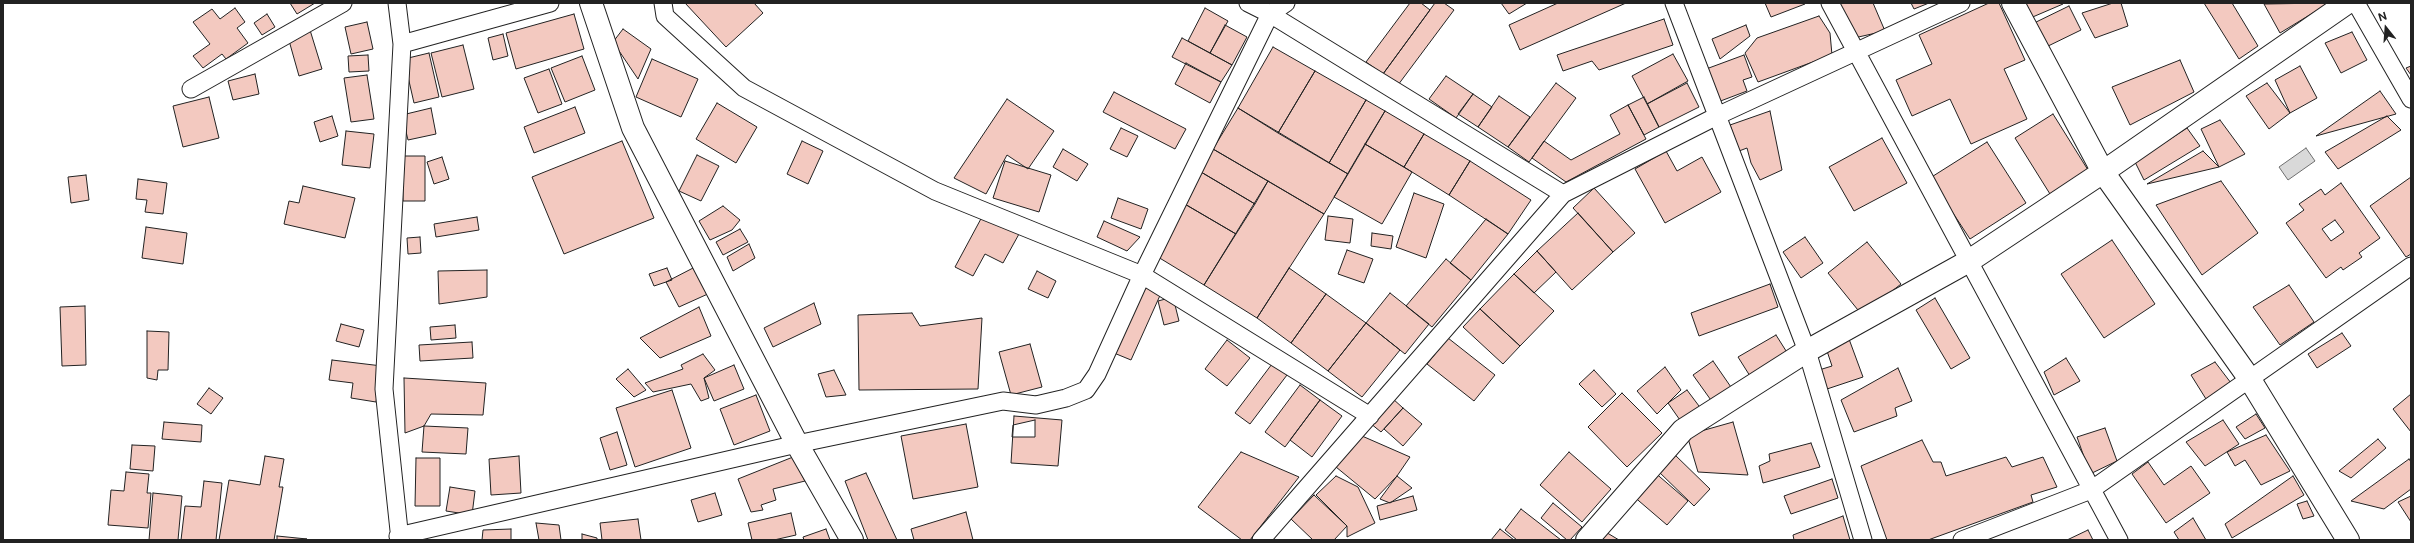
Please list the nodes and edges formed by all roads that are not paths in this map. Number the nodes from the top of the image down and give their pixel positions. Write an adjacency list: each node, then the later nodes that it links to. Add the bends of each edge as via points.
1 (343, 3): 17 (street)
2 (397, 3): 15 (street)
3 (550, 3): 15 (street)
4 (591, 3): 28 (street, via 633,128)
5 (663, 3): 24 (street, via 665,16 744,88 935,191)
6 (1248, 3): 14 (street)
7 (1286, 3): 14 (street)
8 (1674, 3): 19 (street)
9 (1830, 3): 16 (street)
10 (1961, 3): 16 (street)
11 (2013, 3): 20 (street)
12 (2347, 3): 20 (street)
13 (2356, 3): 18 (street)
14 (1270, 14): 21 (street); 24 (street)
15 (402, 44): 30 (street, via 384,388)
16 (1855, 52): 19 (street); 22 (street)
17 (191, 89)
18 (2411, 99)
19 (1717, 116): 21 (street); 25 (street)
20 (2102, 172): 22 (street); 26 (street)
21 (1563, 194): 27 (street)
22 (1969, 261): 25 (street); 29 (street)
23 (2411, 266): 26 (street)
24 (1142, 275): 27 (street); 28 (street, via 1097,374 1086,390 1036,405 1003,402)
25 (1807, 351): 33 (street, via 1682,430); 34 (street)
26 (2249, 378): 29 (street); 37 (street)
27 (1370, 416): 32 (street)
28 (797, 444): 30 (street); 31 (street)
29 (2091, 490): 35 (street); 36 (street)
30 (399, 538)
31 (852, 540)
32 (1261, 540)
33 (1587, 540)
34 (1864, 540)
35 (1962, 540)
36 (2119, 540)
37 (2348, 540)

